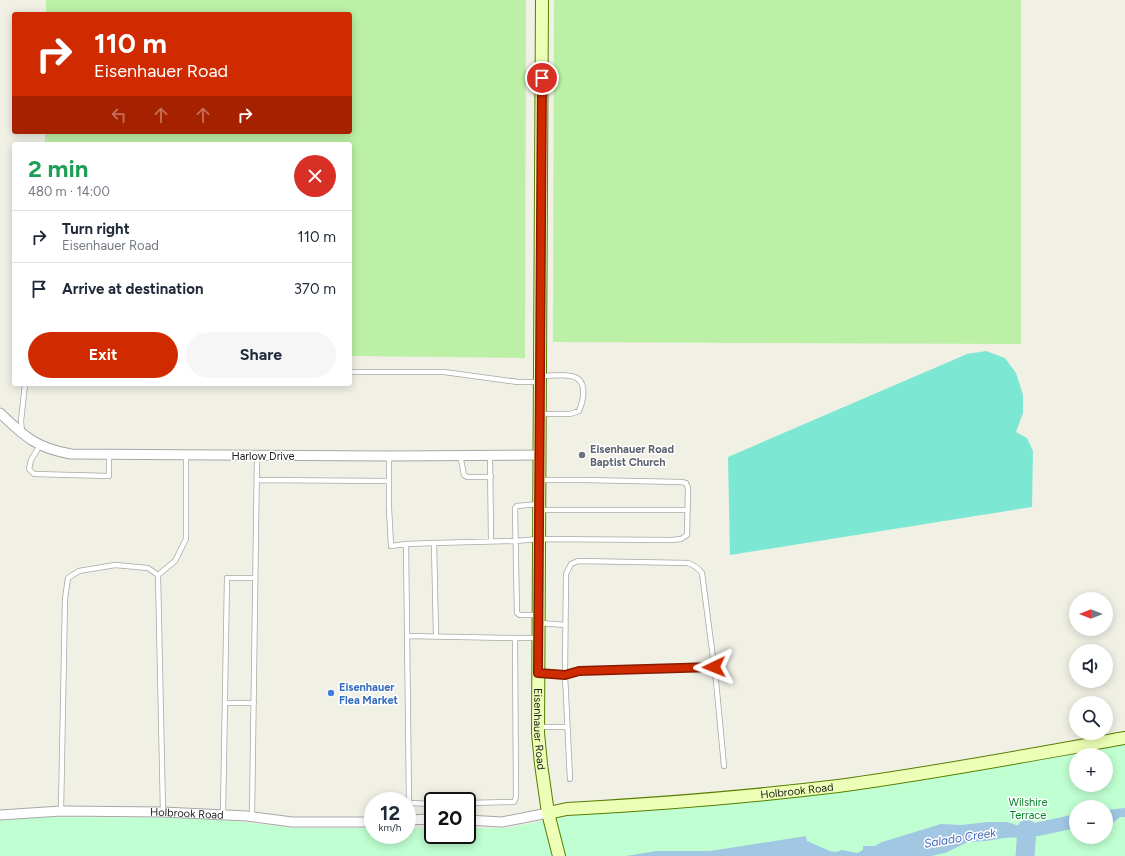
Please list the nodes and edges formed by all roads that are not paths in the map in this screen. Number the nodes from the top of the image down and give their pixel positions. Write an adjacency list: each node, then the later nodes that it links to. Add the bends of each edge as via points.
1 (542, 0): 3 (main road, Eisenhauer Road)
2 (352, 372): 3 (lane, via 444,372 518,382)
3 (540, 379): 6 (main road, Eisenhauer Road); 6 (lane, via 571,376 577,378 584,388 579,411 570,414)
4 (25, 386): 7 (lane)
5 (0, 413): 7 (street, Harlow Drive)
6 (540, 414): 13 (main road, Eisenhauer Road)
7 (22, 435): 8 (street, Harlow Drive)
8 (40, 445): 9 (street, Harlow Drive, via 71,454); 9 (lane, via 29,469 34,474 109,476)
9 (109, 455): 10 (street, Harlow Drive)
10 (186, 455): 14 (street, Harlow Drive); 27 (lane, via 186,539 175,561)
11 (460, 455): 12 (street, Harlow Drive); 15 (street, Harlow Drive); 16 (lane, via 464,476)
12 (490, 455): 13 (street, Harlow Drive); 16 (lane)
13 (539, 455): 18 (main road, Eisenhauer Road)
14 (257, 456): 15 (street, Harlow Drive); 17 (lane)
15 (389, 456): 19 (lane)
16 (491, 477): 23 (lane)
17 (257, 480): 19 (lane); 28 (lane)
18 (539, 480): 20 (main road, Eisenhauer Road); 21 (lane, via 686,483)
19 (389, 481): 26 (lane, via 391,546)
20 (539, 507): 21 (lane); 22 (main road, Eisenhauer Road); 24 (lane, via 515,508)
21 (688, 510): 22 (lane, via 687,535 681,539)
22 (539, 539): 24 (lane); 29 (main road, Eisenhauer Road)
23 (491, 541): 24 (lane); 25 (lane)
24 (515, 541): 29 (lane, via 517,613)
25 (434, 543): 26 (lane); 32 (lane)
26 (406, 544): 31 (lane)
27 (158, 575): 47 (lane, via 148,568 115,565 79,571 68,578 65,599); 48 (lane)
28 (256, 578): 38 (lane, via 227,578); 39 (lane)
29 (538, 619): 30 (lane); 34 (main road, Eisenhauer Road)
30 (565, 625): 35 (lane, via 566,574 571,564 578,561 688,563 702,573); 37 (lane)
31 (407, 636): 32 (lane); 45 (lane)
32 (436, 636): 33 (lane)
33 (515, 638): 34 (lane); 46 (lane, via 516,797 514,802)
34 (538, 638): 36 (main road, Eisenhauer Road)
35 (714, 667): 37 (lane, via 579,671); 43 (lane)
36 (538, 673): 37 (lane); 40 (main road, Eisenhauer Road)
37 (565, 675): 41 (lane)
38 (225, 703): 39 (lane); 51 (lane)
39 (254, 703): 52 (lane)
40 (538, 727): 41 (lane); 49 (main road, Eisenhauer Road)
41 (567, 727): 44 (lane)
42 (1125, 738): 49 (main road, Holbrook Road, via 840,786 712,800 567,809)
43 (724, 766)
44 (570, 779)
45 (409, 792)
46 (476, 803)
47 (61, 811): 48 (street, Holbrook Road); 50 (street, Holbrook Road)
48 (163, 812): 51 (street, Holbrook Road)
49 (548, 813): 53 (street, Holbrook Road, via 502,822); 55 (main road, Eisenhauer Road)
50 (0, 815)
51 (223, 815): 52 (street, Holbrook Road)
52 (252, 817): 54 (street, Holbrook Road, via 292,822)
53 (476, 821)
54 (364, 822)
55 (559, 856)

